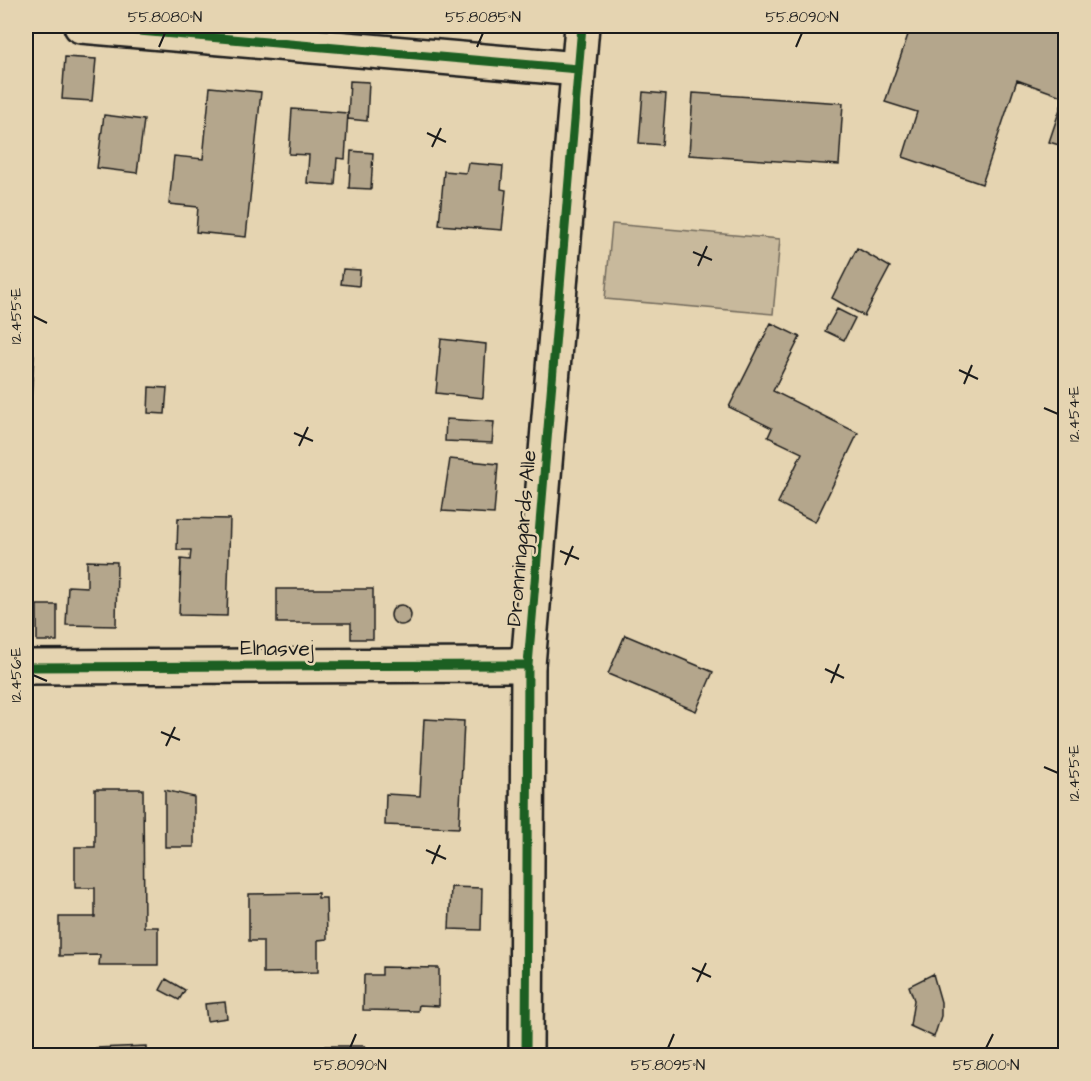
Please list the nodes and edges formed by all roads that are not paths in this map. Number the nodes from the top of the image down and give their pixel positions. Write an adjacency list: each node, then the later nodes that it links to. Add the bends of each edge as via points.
1 (81, 26): 3 (street)
2 (582, 26): 3 (street, Dronninggårds Alle)
3 (578, 69): 4 (street, Dronninggårds Alle)
4 (528, 665): 5 (street, Elnasvej); 6 (street, Dronninggårds Alle)
5 (26, 667)
6 (526, 1056)

